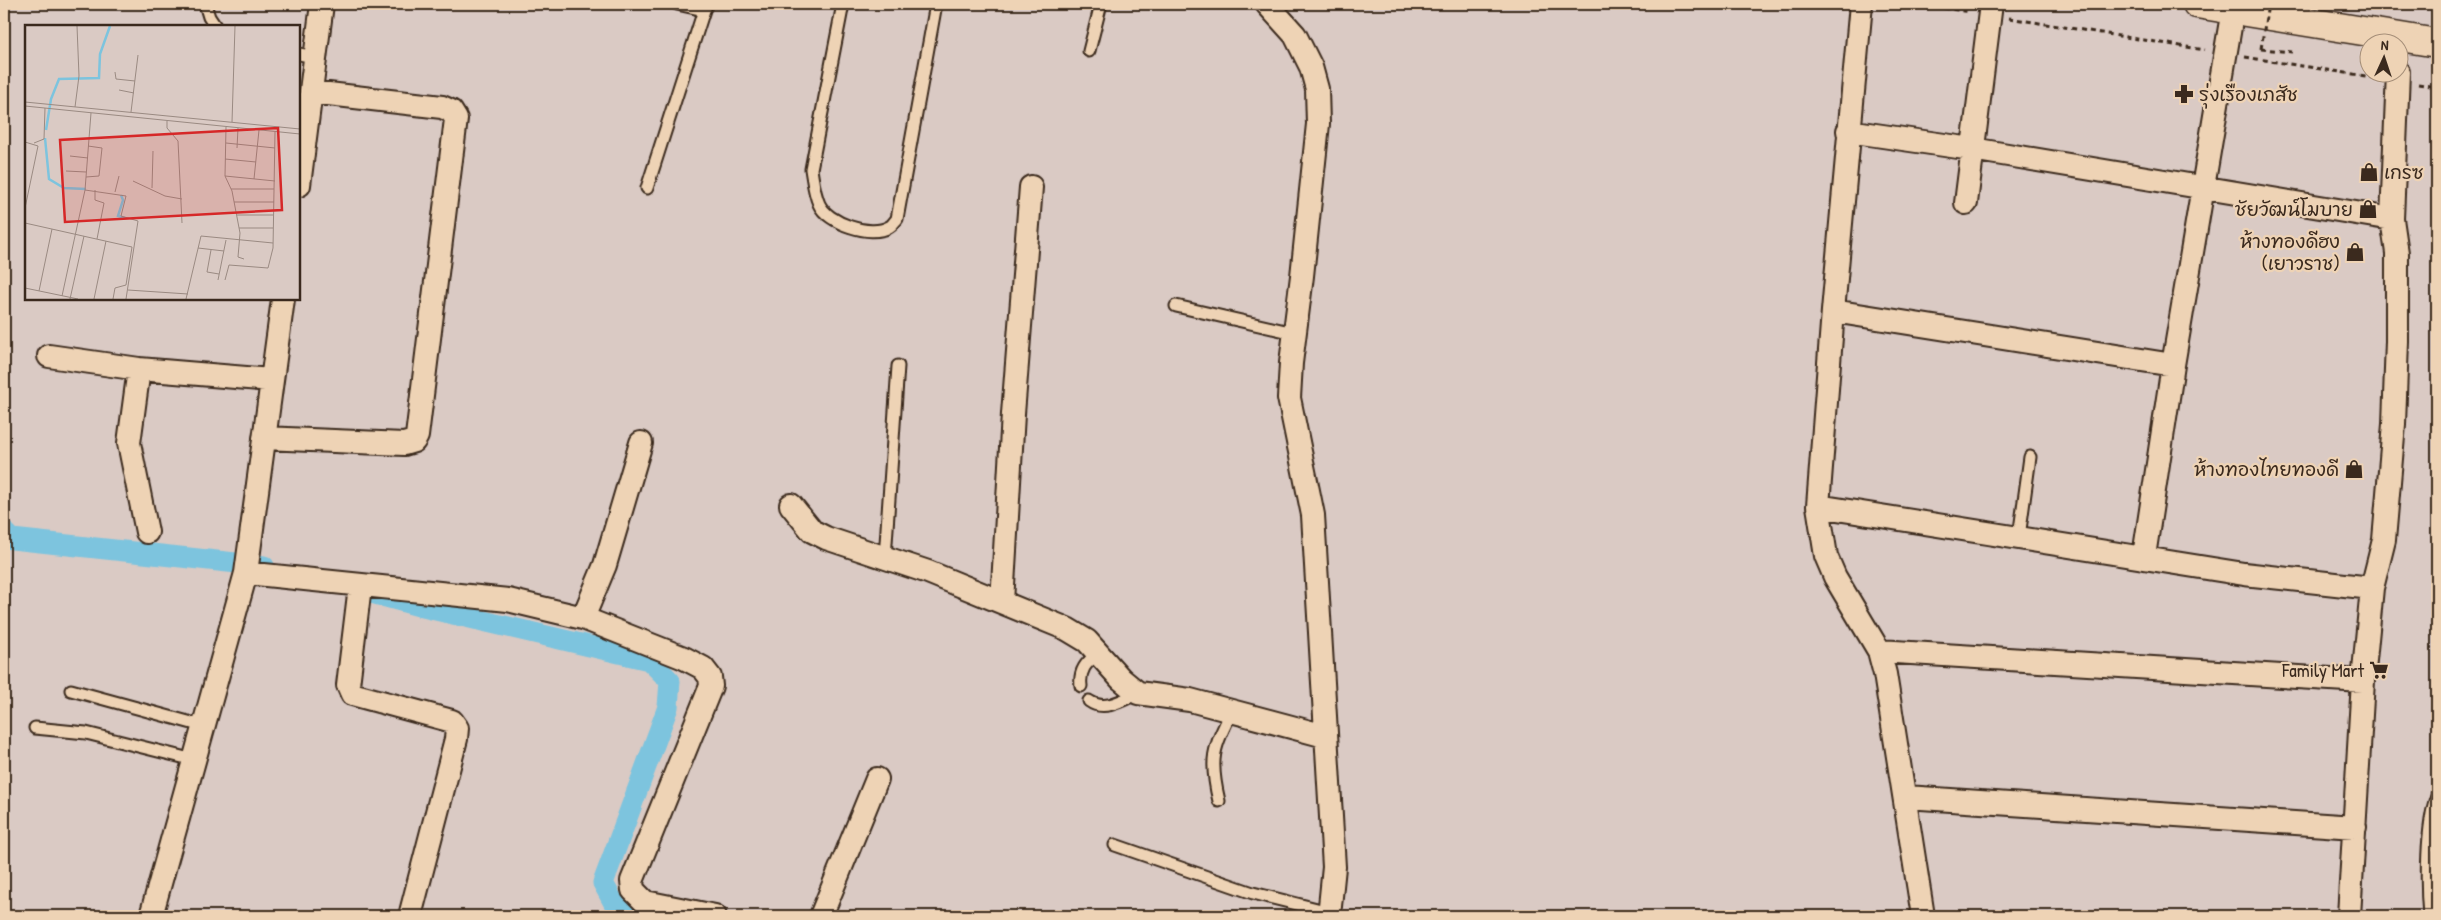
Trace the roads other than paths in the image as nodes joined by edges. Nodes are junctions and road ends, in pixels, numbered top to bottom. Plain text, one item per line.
1 (205, 4) edge
2 (322, 4) edge
3 (677, 4) edge
4 (844, 4) edge
5 (936, 4) edge
6 (1101, 4) edge
7 (1267, 4) edge
8 (1861, 4) edge
9 (2197, 4) edge
10 (706, 7) edge
11 (1990, 9) edge
12 (2232, 9) junction
13 (214, 25) edge
14 (2366, 32) edge
15 (2408, 39) edge
16 (2437, 43) edge
17 (1089, 51) dead end
18 (307, 56) edge
19 (2398, 82) edge
20 (311, 92) junction
21 (1848, 131) junction
22 (1972, 149) junction
23 (300, 177) edge
24 (1031, 187) dead end
25 (647, 188) dead end
26 (2203, 189) junction
27 (1966, 203) dead end
28 (2392, 219) junction
29 (283, 300) edge
30 (1176, 306) dead end
31 (1833, 311) junction
32 (1294, 333) junction
33 (49, 356) dead end
34 (2173, 365) junction
35 (898, 366) dead end
36 (139, 369) junction
37 (272, 380) junction
38 (264, 438) junction
39 (641, 443) dead end
40 (2030, 457) dead end
41 (791, 504) dead end
42 (1818, 506) junction
43 (147, 532) dead end
44 (2019, 537) junction
45 (2144, 556) junction
46 (885, 558) junction
47 (247, 566) junction
48 (360, 586) junction
49 (2372, 588) junction
50 (1002, 602) junction
51 (583, 618) junction
52 (1879, 650) junction
53 (1098, 652) junction
54 (2363, 681) junction
55 (1080, 686) dead end
56 (71, 690) dead end
57 (1138, 693) junction
58 (1089, 700) dead end
59 (1232, 711) junction
60 (203, 726) junction
61 (34, 728) dead end
62 (1325, 736) junction
63 (194, 760) junction
64 (877, 779) dead end
65 (2437, 795) edge
66 (1906, 797) junction
67 (1218, 801) dead end
68 (2355, 827) junction
69 (1115, 845) dead end
70 (1329, 914) edge
71 (151, 916) edge
72 (410, 916) edge
73 (715, 916) edge
74 (821, 916) edge
75 (1923, 916) edge
76 (2349, 916) edge
77 (2428, 916) edge

1 - 13 lane
2 - 18 street
3 - 10 lane
4 - 5 lane
6 - 17 lane
7 - 32 street
8 - 21 street
9 - 12 main road
10 - 25 lane
11 - 22 street
12 - 14 main road
12 - 26 street
15 - 16 main road
18 - 20 street
19 - 28 street
20 - 23 street
20 - 38 street
21 - 22 street
21 - 31 street
22 - 26 street
22 - 27 street
24 - 50 street
26 - 28 street
26 - 34 street
28 - 49 street
29 - 37 street
30 - 32 lane
31 - 34 street
31 - 42 street
32 - 62 street
33 - 36 street
34 - 45 street
35 - 46 lane
36 - 37 street
36 - 43 street
37 - 38 street
38 - 47 street
39 - 51 street
40 - 44 lane
41 - 46 street
42 - 44 street
42 - 52 street
44 - 45 street
45 - 49 street
46 - 50 street
47 - 48 street
47 - 60 street
48 - 51 street
48 - 72 street
49 - 54 street
50 - 53 street
51 - 73 street
52 - 54 street
52 - 66 street
53 - 55 lane
53 - 57 street
54 - 68 street
56 - 60 lane
57 - 58 lane
57 - 59 street
59 - 62 street
59 - 67 lane
60 - 63 street
61 - 63 lane
62 - 70 street
63 - 71 street
64 - 74 street
65 - 77 lane
66 - 68 street
66 - 75 street
68 - 76 street
69 - 70 lane

